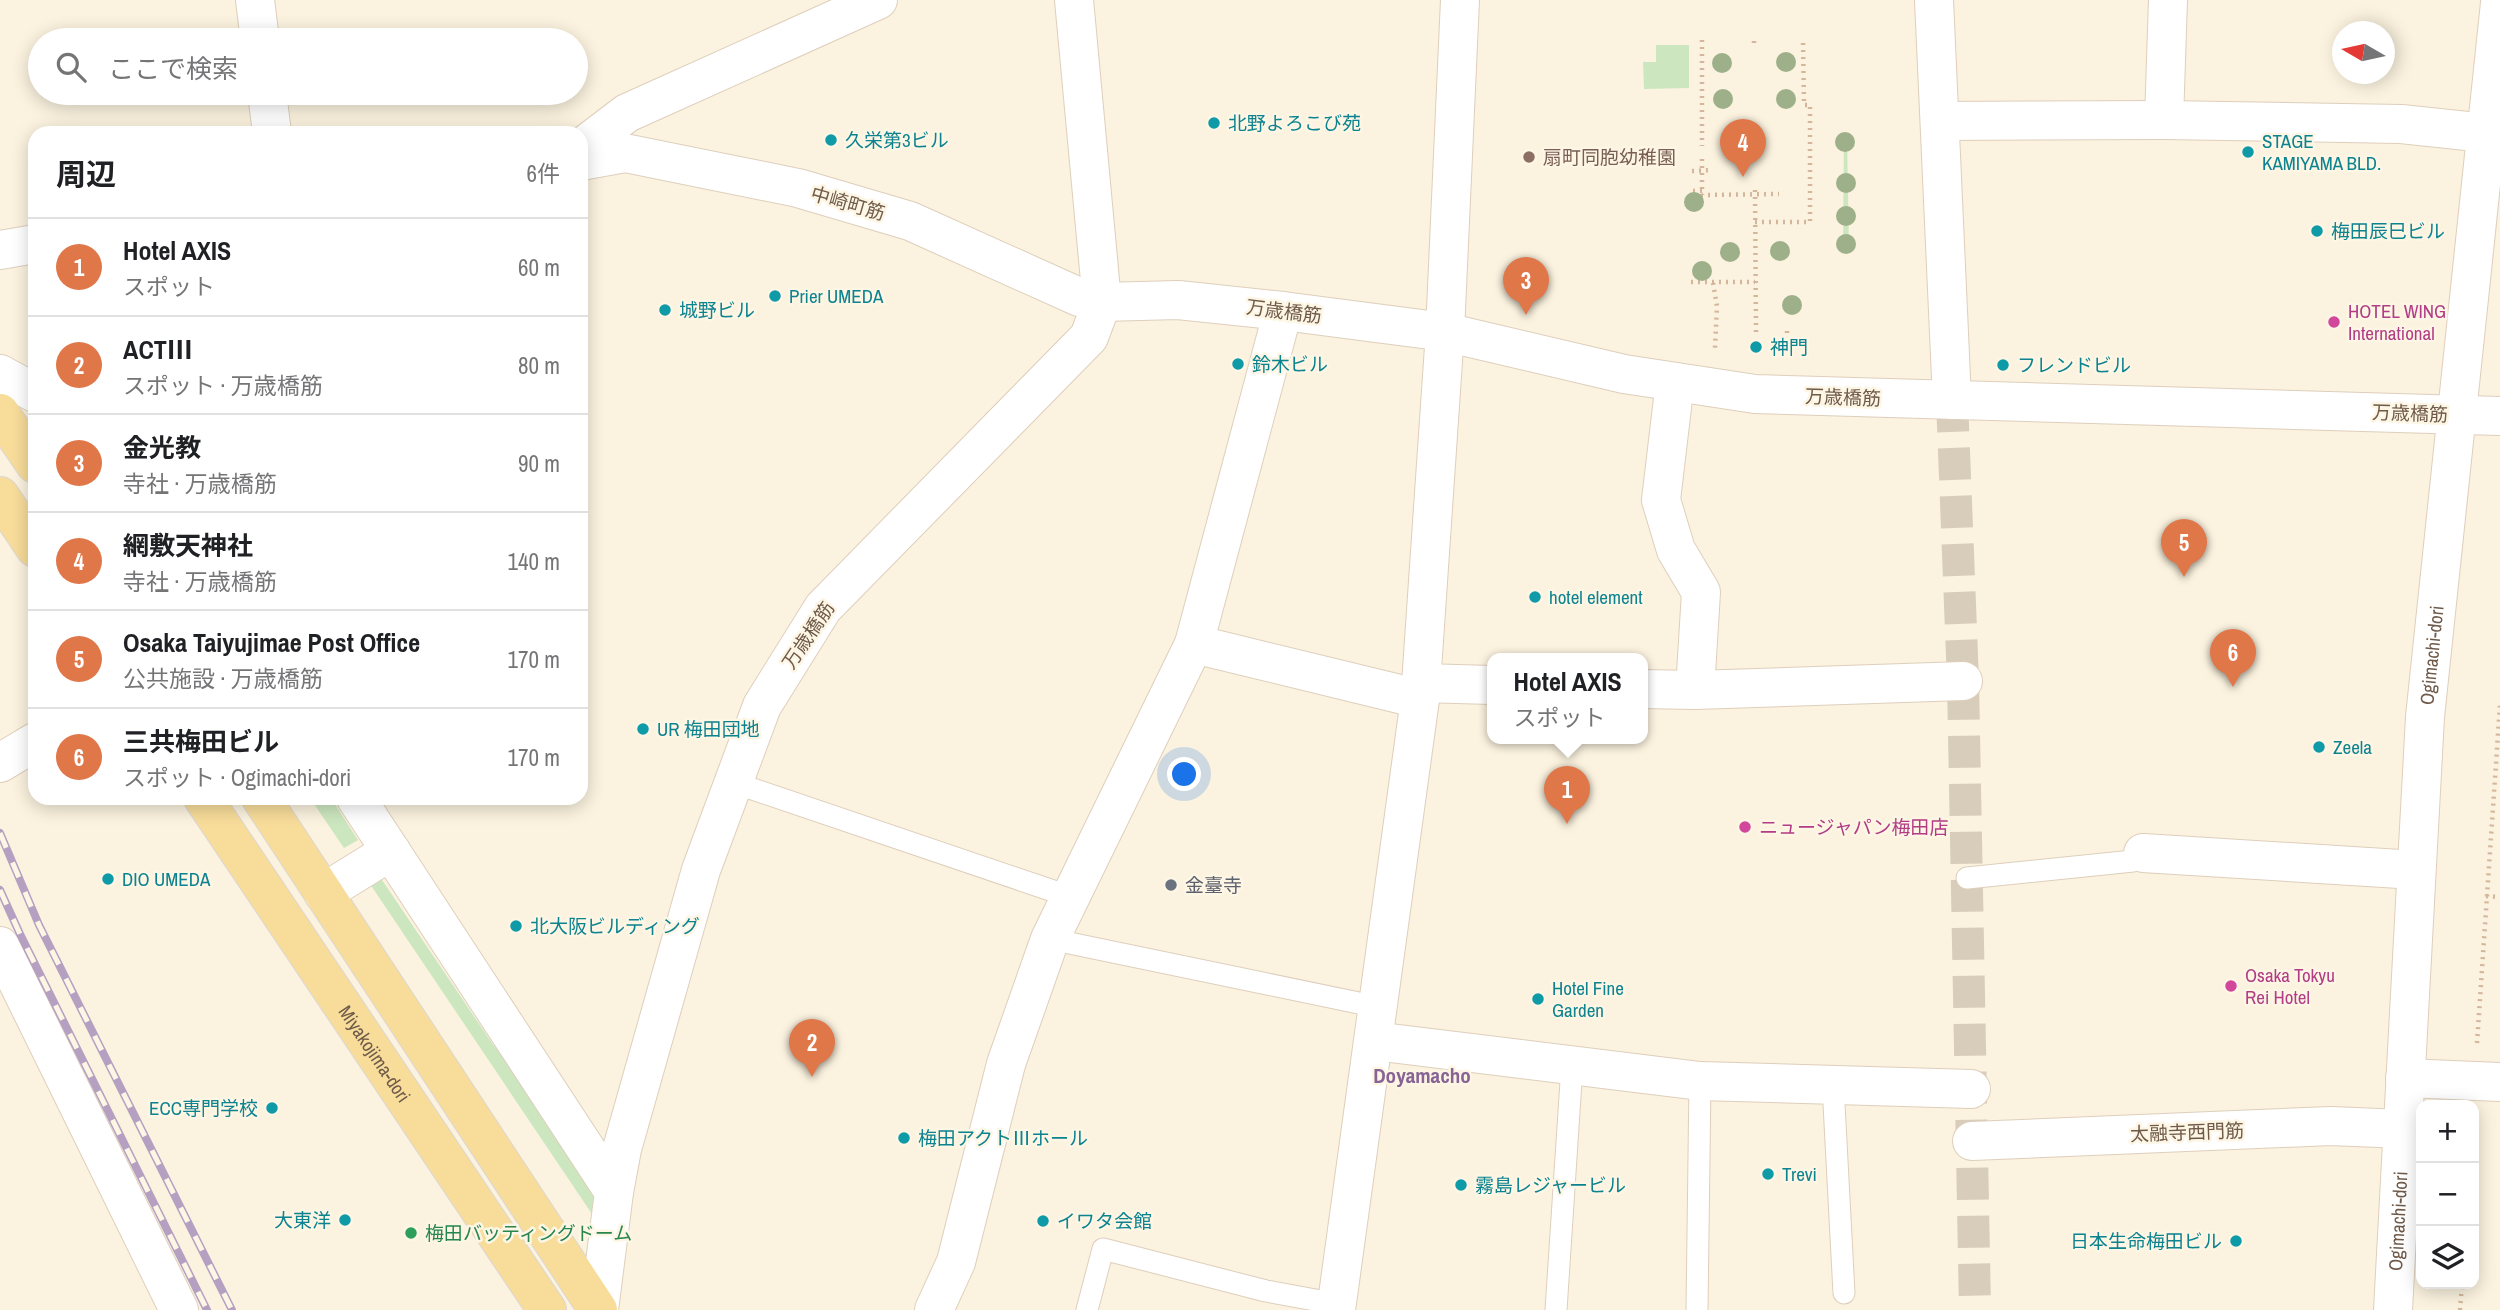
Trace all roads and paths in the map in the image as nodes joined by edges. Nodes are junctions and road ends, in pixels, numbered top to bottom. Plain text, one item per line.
1 (255, 0) edge
2 (878, 0) edge
3 (1074, 0) edge
4 (1460, 0) edge
5 (1934, 0) edge
6 (2168, 0) edge
7 (2500, 4) edge
8 (807, 15) edge
9 (258, 28) edge
10 (1702, 40) dead end
11 (1803, 40) dead end
12 (268, 105) edge
13 (2164, 120) junction
14 (1940, 121) junction
15 (271, 126) edge
16 (2486, 133) junction
17 (588, 143) edge
18 (1702, 146) dead end
19 (1702, 159) dead end
20 (588, 160) edge
21 (1692, 170) dead end
22 (1703, 170) junction
23 (1713, 170) dead end
24 (1693, 191) dead end
25 (1702, 191) junction
26 (1755, 192) junction
27 (1779, 194) dead end
28 (1755, 222) junction
29 (28, 245) edge
30 (0, 250) edge
31 (1693, 282) dead end
32 (1713, 282) junction
33 (1755, 282) junction
34 (1102, 302) junction
35 (1283, 311) junction
36 (1787, 331) dead end
37 (1445, 332) junction
38 (1756, 332) dead end
39 (1787, 338) dead end
40 (0, 374) edge
41 (1693, 385) junction
42 (28, 389) edge
43 (1952, 400) junction
44 (0, 413) edge
45 (2456, 414) junction
46 (2500, 416) edge
47 (28, 454) edge
48 (0, 496) edge
49 (28, 538) edge
50 (1194, 644) junction
51 (1963, 681) dead end
52 (1487, 685) edge
53 (1648, 688) edge
54 (1695, 690) junction
55 (1421, 691) junction
56 (2500, 705) edge
57 (28, 746) edge
58 (0, 762) edge
59 (732, 782) junction
60 (208, 805) edge
61 (266, 805) edge
62 (361, 805) edge
63 (391, 850) junction
64 (2143, 853) joint
65 (2416, 870) junction
66 (1967, 878) dead end
67 (323, 893) junction
68 (2486, 896) junction
69 (1071, 897) junction
70 (2500, 897) edge
71 (1050, 939) junction
72 (0, 946) edge
73 (1376, 1024) junction
74 (1572, 1066) junction
75 (2488, 1069) edge
76 (2405, 1078) junction
77 (1700, 1081) junction
78 (1833, 1085) junction
79 (1970, 1089) dead end
80 (2403, 1129) junction
81 (1972, 1141) dead end
82 (614, 1192) junction
83 (2462, 1289) edge
84 (1844, 1293) dead end
85 (1336, 1307) edge
86 (179, 1310) edge
87 (547, 1310) edge
88 (599, 1310) edge
89 (934, 1310) edge
90 (1087, 1310) edge
91 (1556, 1310) edge
92 (1697, 1310) edge
93 (2393, 1310) edge
94 (2460, 1310) edge

1 - 9 street
2 - 8 street
3 - 34 street
4 - 37 street
5 - 14 street
6 - 13 street
7 - 16 street, Ogimachi-dori
8 - 17 street
10 - 18 path
11 - 28 path
12 - 15 street
13 - 14 street
13 - 16 street
14 - 43 street
16 - 45 street, Ogimachi-dori
19 - 22 path
20 - 34 street, 中崎町筋
21 - 22 path
22 - 23 path
22 - 25 path
24 - 25 path
25 - 26 path
26 - 27 path
26 - 28 path
28 - 33 path
29 - 30 street
31 - 32 path
32 - 33 path
32 - 41 path
33 - 38 path
34 - 35 street, 万歳橋筋
34 - 59 street, 万歳橋筋
35 - 37 street, 万歳橋筋
35 - 50 street
36 - 39 path
37 - 41 street, 万歳橋筋
37 - 55 street
40 - 42 street
41 - 43 street, 万歳橋筋
41 - 54 street
43 - 45 street, 万歳橋筋
44 - 47 main road
45 - 46 street, 万歳橋筋
45 - 65 street, Ogimachi-dori
48 - 49 main road
50 - 55 street
50 - 69 street
51 - 54 street
52 - 55 street
53 - 54 street
55 - 73 street
56 - 68 path
57 - 58 street
59 - 69 lane
59 - 82 street, 万歳橋筋
60 - 87 main road, Miyakojima-dori
61 - 67 main road
62 - 63 street
63 - 67 street
63 - 82 street
64 - 65 street
64 - 66 lane
65 - 76 street, Ogimachi-dori
67 - 88 main road
68 - 70 path
68 - 75 path
69 - 71 street
71 - 73 lane
71 - 89 street
72 - 86 street
73 - 74 street
73 - 85 street
74 - 77 street
74 - 91 lane
75 - 76 street
76 - 80 street, Ogimachi-dori
77 - 78 street
77 - 92 lane
78 - 79 street
78 - 84 lane
80 - 81 street, 太融寺西門筋
80 - 93 street, Ogimachi-dori
82 - 88 street, 万歳橋筋
83 - 94 path
85 - 90 lane

